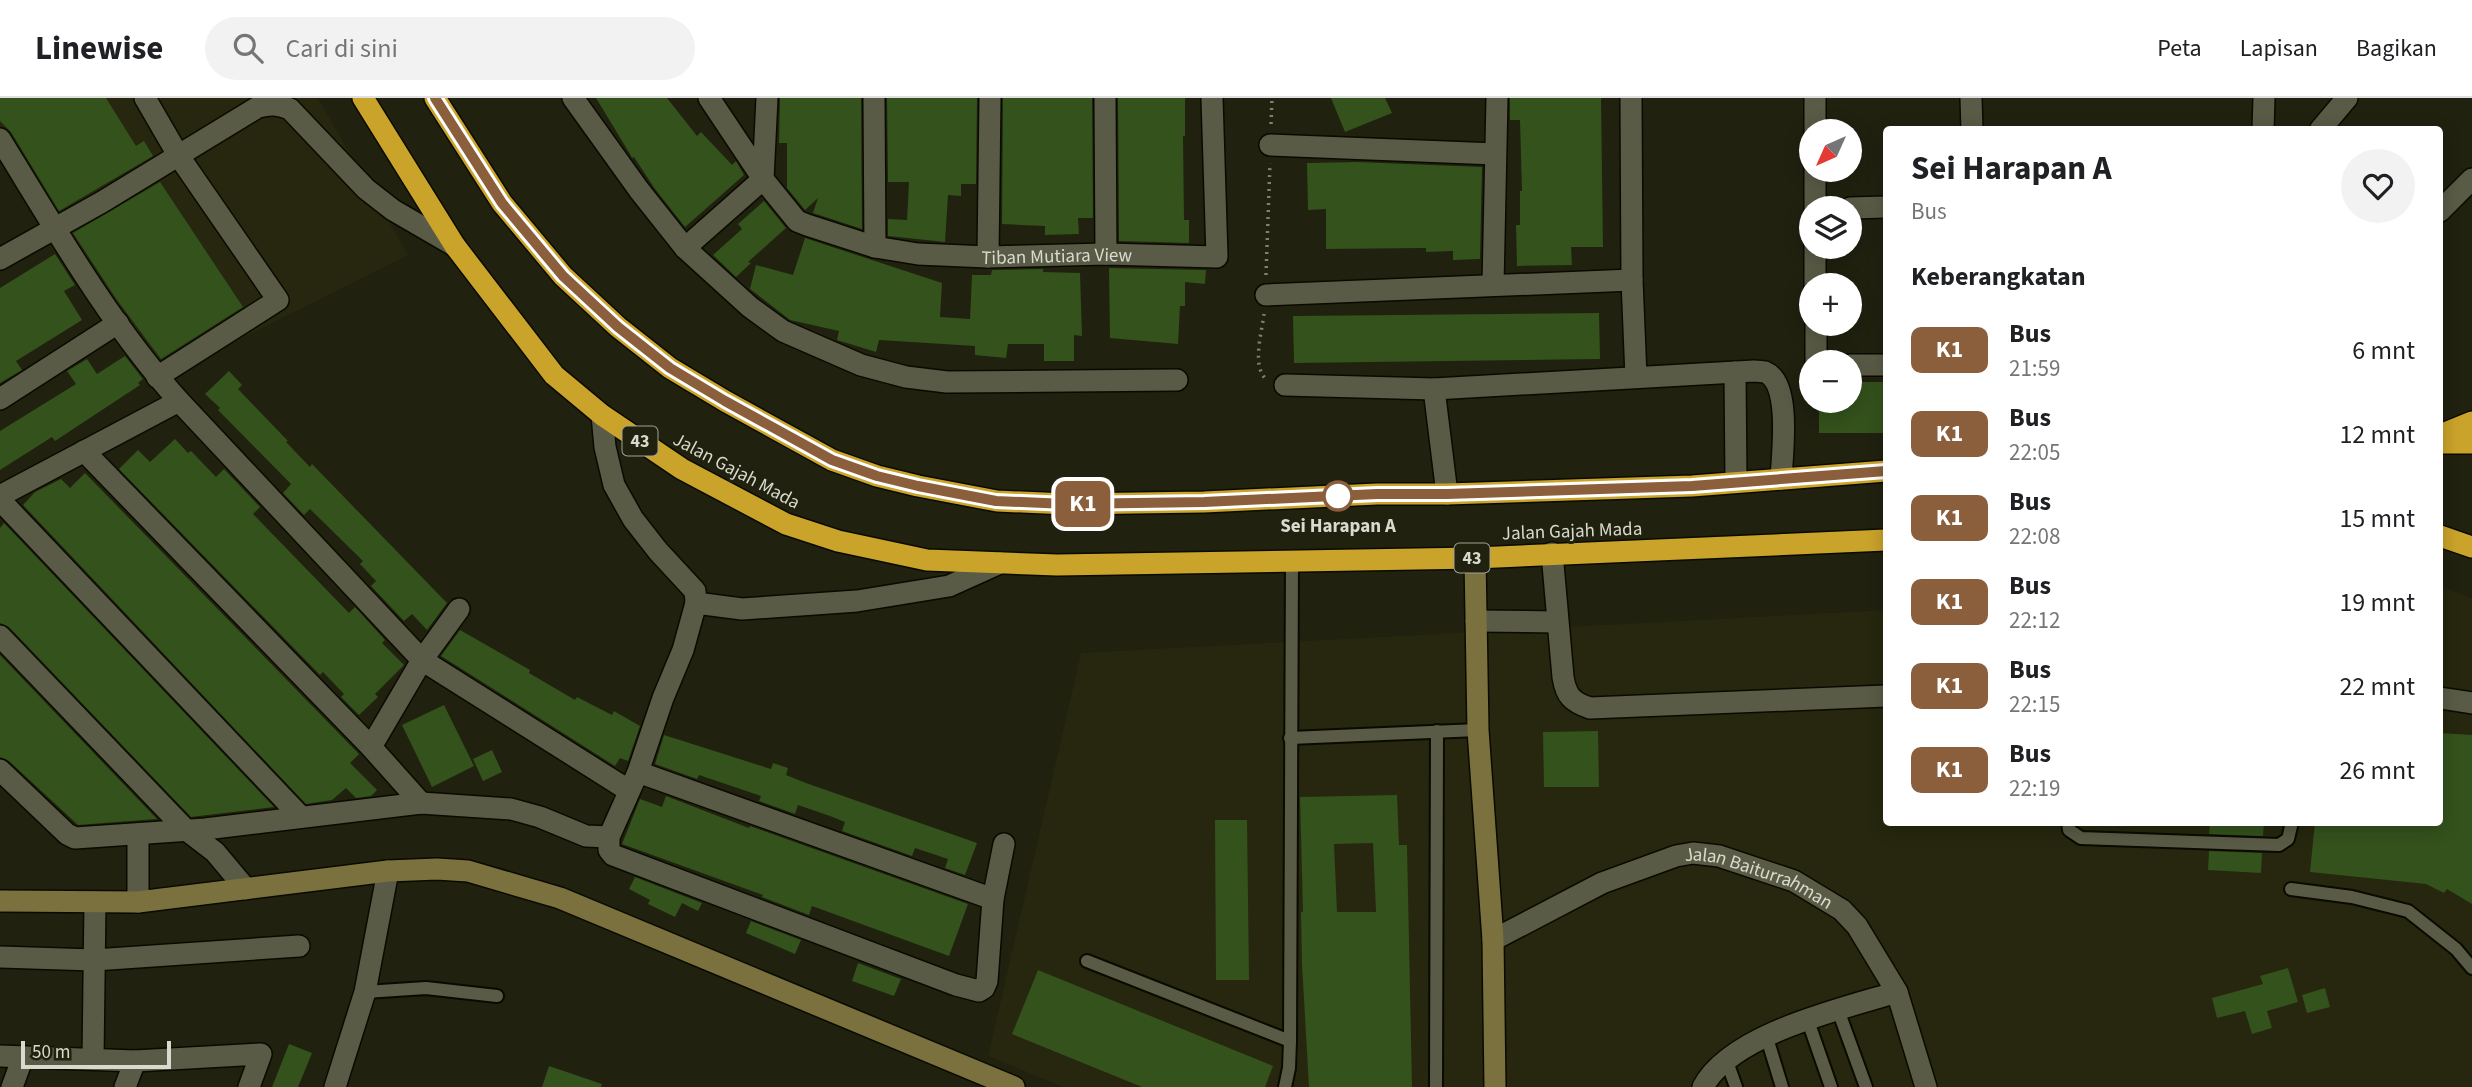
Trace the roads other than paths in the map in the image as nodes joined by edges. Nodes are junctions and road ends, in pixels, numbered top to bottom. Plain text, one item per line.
1 (145, 98) edge
2 (363, 98) edge
3 (435, 98) edge
4 (573, 98) edge
5 (709, 98) edge
6 (767, 98) edge
7 (874, 98) edge
8 (990, 98) edge
9 (1105, 98) edge
10 (1212, 98) edge
11 (1497, 98) edge
12 (1631, 98) edge
13 (1815, 98) edge
14 (1971, 98) edge
15 (2264, 98) edge
16 (2347, 98) edge
17 (1815, 119) edge
18 (1972, 126) edge
19 (2263, 126) edge
20 (2323, 126) edge
21 (0, 139) edge
22 (1270, 145) road end
23 (1495, 154) junction
24 (178, 155) junction
25 (763, 179) junction
26 (2472, 179) edge
27 (1883, 207) edge
28 (1862, 208) edge
29 (2443, 208) edge
30 (55, 229) junction
31 (455, 246) junction
32 (875, 247) junction
33 (685, 248) junction
34 (1106, 254) junction
35 (988, 257) junction
36 (0, 259) edge
37 (1632, 279) junction
38 (1493, 285) junction
39 (1266, 295) road end
40 (118, 323) junction
41 (1862, 365) edge
42 (1883, 365) edge
43 (1735, 372) junction
44 (157, 377) junction
45 (1636, 377) junction
46 (1177, 380) dead end
47 (1285, 385) road end
48 (1434, 389) junction
49 (0, 399) edge
50 (179, 401) junction
51 (602, 415) junction
52 (2472, 422) edge
53 (2443, 434) edge
54 (2443, 443) edge
55 (2472, 443) edge
56 (84, 451) junction
57 (1883, 471) edge
58 (1781, 479) junction
59 (1735, 482) junction
60 (1447, 494) junction
61 (0, 498) edge
62 (2472, 531) edge
63 (2443, 534) edge
64 (2443, 535) edge
65 (1883, 540) edge
66 (2472, 547) edge
67 (1552, 553) junction
68 (1475, 558) junction
69 (1292, 561) junction
70 (1000, 563) junction
71 (696, 603) junction
72 (459, 609) dead end
73 (1476, 621) junction
74 (1558, 622) junction
75 (0, 636) edge
76 (422, 660) junction
77 (1883, 696) edge
78 (2443, 699) edge
79 (2472, 704) edge
80 (1478, 730) junction
81 (1437, 731) junction
82 (1290, 738) junction
83 (370, 747) junction
84 (0, 770) edge
85 (633, 781) junction
86 (421, 803) junction
87 (301, 817) junction
88 (2068, 826) edge
89 (2291, 826) edge
90 (186, 830) junction
91 (138, 834) junction
92 (609, 837) junction
93 (1004, 844) dead end
94 (388, 871) junction
95 (246, 889) junction
96 (2291, 889) dead end
97 (993, 899) junction
98 (0, 901) edge
99 (94, 901) junction
100 (138, 902) junction
101 (1493, 940) junction
102 (299, 946) dead end
103 (0, 957) edge
104 (94, 960) junction
105 (1087, 961) dead end
106 (2472, 968) edge
107 (365, 992) junction
108 (1897, 992) junction
109 (497, 996) dead end
110 (1838, 1010) junction
111 (1808, 1021) junction
112 (1766, 1035) junction
113 (1290, 1041) junction
114 (0, 1056) edge
115 (23, 1057) junction
116 (93, 1059) junction
117 (1726, 1059) junction
118 (135, 1061) junction
119 (12, 1087) edge
120 (125, 1087) edge
121 (249, 1087) edge
122 (335, 1087) edge
123 (1014, 1087) edge
124 (1285, 1087) edge
125 (1436, 1087) edge
126 (1495, 1087) edge
127 (1703, 1087) edge
128 (1736, 1087) edge
129 (1782, 1087) edge
130 (1831, 1087) edge
131 (1866, 1087) edge
132 (1926, 1087) edge

1 - 24 street
2 - 31 highway, Jalan Gajah Mada / 43
3 - 60 highway, Jalan Gajah Mada
4 - 33 street
5 - 25 street, Tiban Mutiara View
6 - 25 street
7 - 32 street
8 - 35 street
9 - 34 street
10 - 34 street, Tiban Mutiara View
11 - 23 street
12 - 37 street
13 - 17 street
14 - 18 street
15 - 19 street
16 - 20 street
21 - 30 street
22 - 23 street
23 - 38 street
24 - 30 street
24 - 31 street
24 - 44 street
25 - 32 street, Tiban Mutiara View
25 - 33 street
26 - 29 street
27 - 28 street
30 - 36 street
30 - 40 street
31 - 51 highway, Jalan Gajah Mada / 43
32 - 35 street, Tiban Mutiara View
33 - 46 street
34 - 35 street, Tiban Mutiara View
37 - 38 street
37 - 45 street
38 - 39 street
40 - 44 street
40 - 49 street
41 - 42 street
43 - 45 street
43 - 58 street
43 - 59 street
44 - 50 street
45 - 48 street
47 - 48 street
48 - 60 street
50 - 56 street
50 - 76 street
51 - 70 highway, Jalan Gajah Mada / 43
51 - 71 street
52 - 53 highway
54 - 55 highway
56 - 61 street
56 - 83 street
57 - 58 highway, Jalan Gajah Mada
58 - 59 highway, Jalan Gajah Mada
59 - 60 highway, Jalan Gajah Mada
61 - 87 street
62 - 63 highway
64 - 66 highway
65 - 67 highway, Jalan Gajah Mada / 43
67 - 68 highway, Jalan Gajah Mada / 43
67 - 74 street
68 - 69 highway, Jalan Gajah Mada / 43
68 - 73 street
69 - 70 highway, Jalan Gajah Mada / 43
69 - 82 lane
70 - 71 street
71 - 85 street
72 - 76 street
73 - 74 street
73 - 80 street
74 - 77 street
75 - 90 street
76 - 83 street
76 - 85 street
78 - 79 street
80 - 81 lane
80 - 101 street
81 - 82 lane
81 - 125 lane
82 - 113 lane
83 - 86 street
84 - 91 street
85 - 92 street
85 - 97 street
86 - 87 street
86 - 92 street
87 - 90 street
88 - 89 lane
90 - 91 street
90 - 95 street
91 - 100 street
92 - 97 street
93 - 97 street
94 - 95 street
94 - 107 street
94 - 123 street
95 - 100 street
96 - 106 lane
98 - 99 street
99 - 100 street
99 - 104 street
101 - 108 street, Jalan Baiturrahman
101 - 126 street
102 - 104 street
103 - 104 street
104 - 116 street
105 - 113 lane
107 - 109 lane
107 - 122 street
108 - 110 street
108 - 132 street, Jalan Baiturrahman
110 - 111 street
110 - 131 lane
111 - 112 street
111 - 130 lane
112 - 117 street
112 - 129 lane
113 - 124 lane
114 - 115 street
115 - 116 street
115 - 119 street
116 - 118 street
117 - 127 street
117 - 128 lane
118 - 120 street
118 - 121 street

